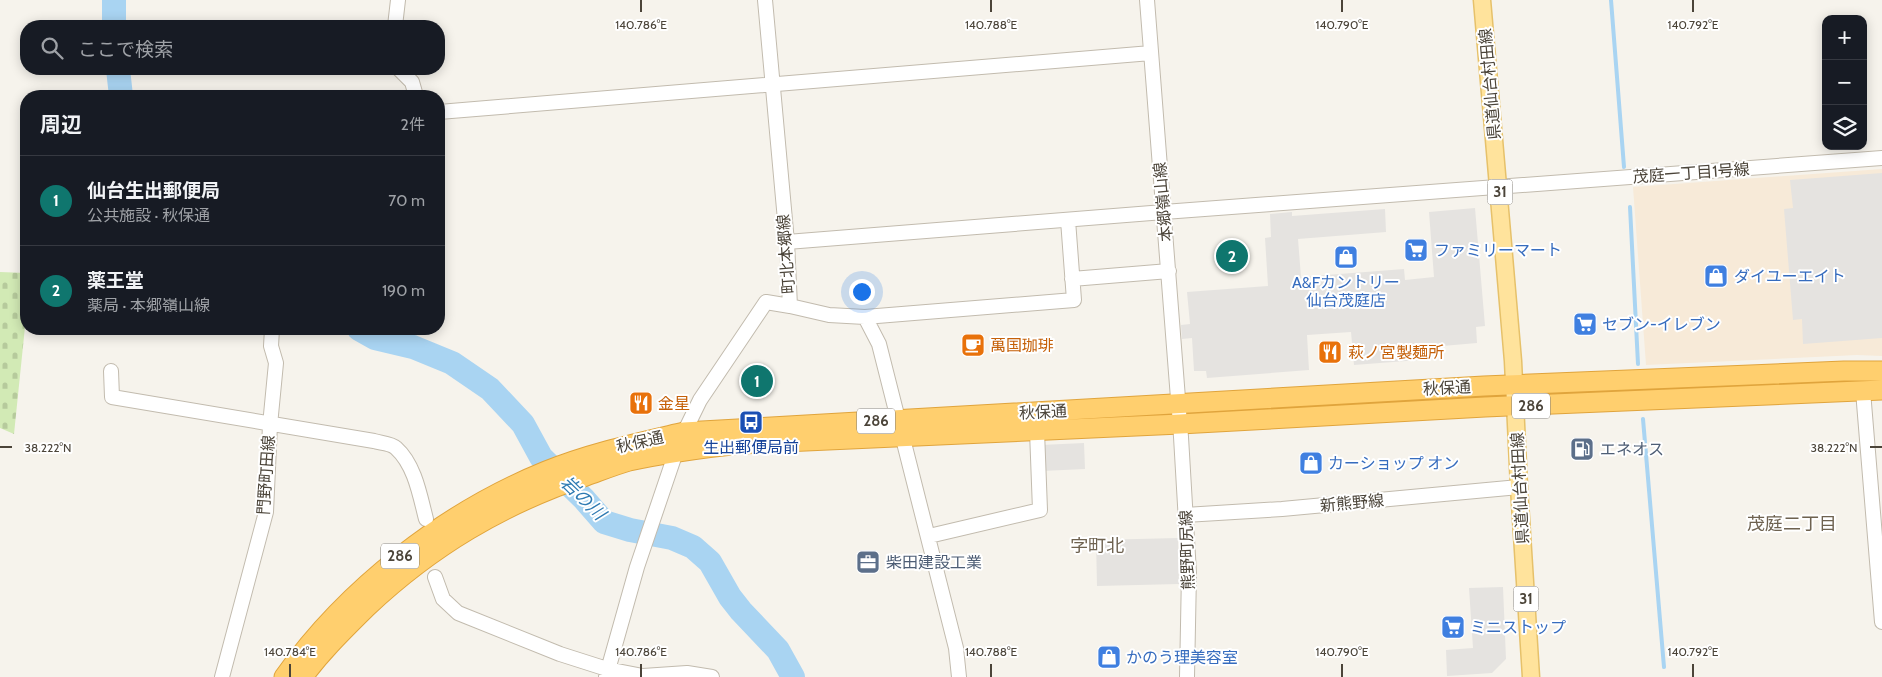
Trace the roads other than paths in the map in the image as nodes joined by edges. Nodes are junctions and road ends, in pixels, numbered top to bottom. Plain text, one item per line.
1 (398, 0) edge
2 (765, 0) edge
3 (1147, 0) edge
4 (1482, 0) edge
5 (395, 20) edge
6 (1151, 53) junction
7 (405, 75) edge
8 (772, 83) junction
9 (414, 90) edge
10 (445, 111) edge
11 (1882, 158) edge
12 (1499, 186) junction
13 (1164, 212) junction
14 (1068, 220) junction
15 (787, 242) junction
16 (1169, 271) junction
17 (1072, 278) junction
18 (790, 306) junction
19 (865, 317) junction
20 (272, 335) edge
21 (111, 370) dead end
22 (1882, 371) edge
23 (1514, 384) junction
24 (1882, 390) edge
25 (1863, 391) junction
26 (1179, 404) junction
27 (1515, 406) junction
28 (1180, 424) junction
29 (270, 425) junction
30 (899, 429) junction
31 (1036, 431) junction
32 (684, 432) junction
33 (676, 452) junction
34 (550, 479) junction
35 (1519, 487) junction
36 (1185, 516) junction
37 (426, 520) dead end
38 (929, 536) junction
39 (435, 577) dead end
40 (1882, 622) edge
41 (606, 673) edge
42 (222, 677) edge
43 (284, 677) edge
44 (304, 677) edge
45 (712, 677) edge
46 (959, 677) edge
47 (1187, 677) edge
48 (1531, 677) edge

1 - 5 street
2 - 8 street, 町北本郷線
3 - 6 street, 本郷嶺山線
4 - 12 main road, 県道仙台村田線 / 31
6 - 8 street
6 - 13 street, 本郷嶺山線
7 - 9 street
8 - 10 street
8 - 15 street, 町北本郷線
11 - 12 street, 茂庭一丁目1号線
12 - 13 street, 茂庭一丁目1号線
12 - 23 main road, 県道仙台村田線 / 31
13 - 14 street, 茂庭一丁目1号線
13 - 16 street, 本郷嶺山線
14 - 15 street, 茂庭一丁目1号線
14 - 17 street
15 - 18 street, 町北本郷線
16 - 17 street
16 - 26 street, 本郷嶺山線
17 - 19 street, 町北本郷線
18 - 19 street, 町北本郷線
18 - 32 street
19 - 30 street
20 - 29 street, 門野町田線
21 - 29 street
22 - 23 highway, 秋保通 / 286
23 - 26 highway, 秋保通 / 286
23 - 27 main road, 県道仙台村田線 / 31
24 - 25 highway, 秋保通 / 286
25 - 27 highway, 秋保通 / 286
25 - 40 street
26 - 28 street, 熊野町尻線
26 - 30 highway, 秋保通 / 286
27 - 28 highway, 秋保通 / 286
27 - 35 main road, 県道仙台村田線 / 31
28 - 31 highway, 秋保通 / 286
28 - 36 street, 熊野町尻線
29 - 37 street
29 - 42 street, 門野町田線
30 - 31 highway, 秋保通 / 286
30 - 32 highway, 秋保通 / 286
30 - 33 highway, 秋保通 / 286
30 - 38 street
31 - 38 street
32 - 33 street
32 - 34 highway, 秋保通 / 286
33 - 34 highway, 秋保通 / 286
33 - 41 street
34 - 43 highway, 秋保通 / 286
34 - 44 highway, 秋保通 / 286
35 - 36 street, 新熊野線
35 - 48 main road, 県道仙台村田線 / 31
36 - 47 street, 熊野町尻線
38 - 46 street
39 - 41 street
41 - 45 street

